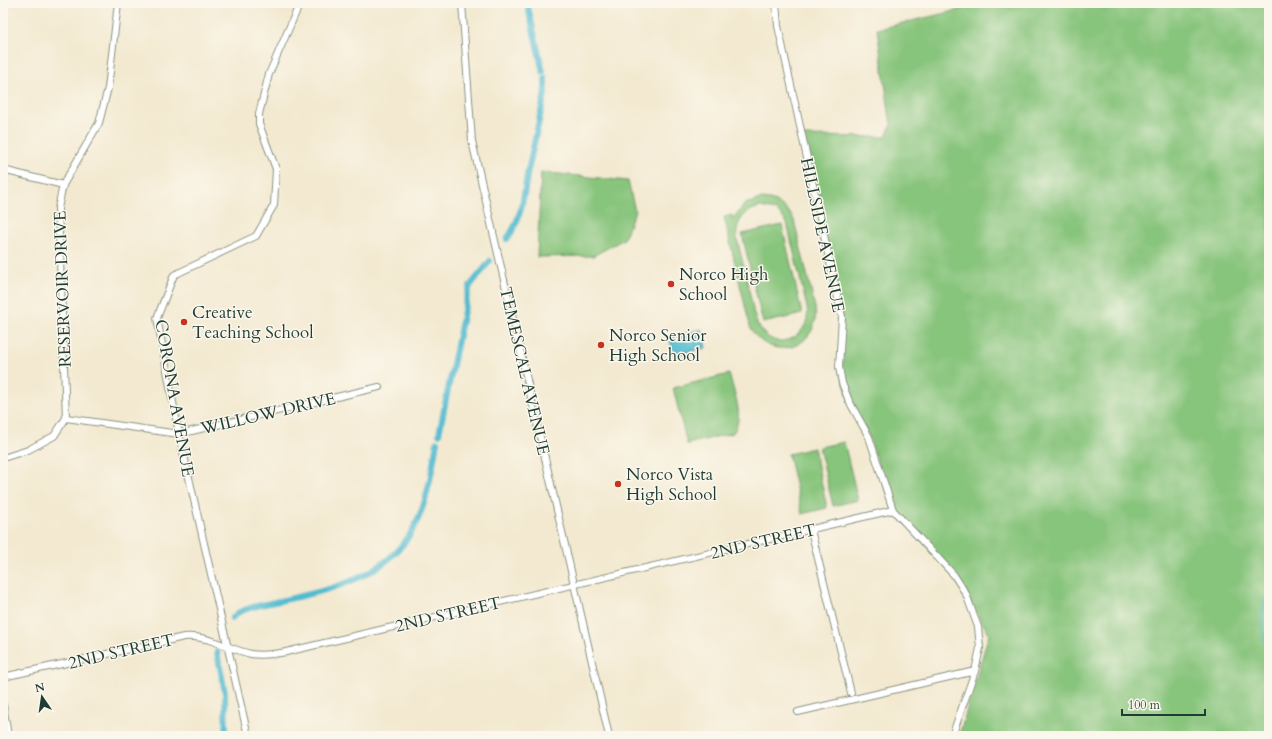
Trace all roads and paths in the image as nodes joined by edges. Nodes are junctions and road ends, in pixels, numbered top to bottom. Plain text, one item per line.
1 (118, 3) edge
2 (300, 3) edge
3 (462, 3) edge
4 (776, 3) edge
5 (3, 170) edge
6 (63, 185) junction
7 (379, 387) dead end
8 (66, 418) junction
9 (179, 434) junction
10 (3, 458) edge
11 (893, 510) junction
12 (811, 530) junction
13 (573, 585) junction
14 (227, 645) junction
15 (975, 671) junction
16 (3, 677) edge
17 (851, 693) dead end
18 (3, 705) edge
19 (798, 712) dead end
20 (8, 736) edge
21 (248, 736) edge
22 (609, 736) edge
23 (952, 736) edge

1 - 6 street, RESERVOIR DRIVE
2 - 9 street, CORONA AVENUE
3 - 13 street, TEMESCAL AVENUE
4 - 11 street, HILLSIDE AVENUE
5 - 6 street
6 - 8 street, RESERVOIR DRIVE
7 - 9 street, WILLOW DRIVE
8 - 9 street, WILLOW DRIVE
8 - 10 street
9 - 14 street, CORONA AVENUE
11 - 12 street, 2ND STREET
11 - 15 street, HILLSIDE AVENUE
12 - 13 street, 2ND STREET
12 - 17 street
13 - 14 street, 2ND STREET
13 - 22 street, TEMESCAL AVENUE
14 - 16 street, 2ND STREET
14 - 21 street, CORONA AVENUE
15 - 19 street
15 - 23 street, HILLSIDE AVENUE
18 - 20 street

